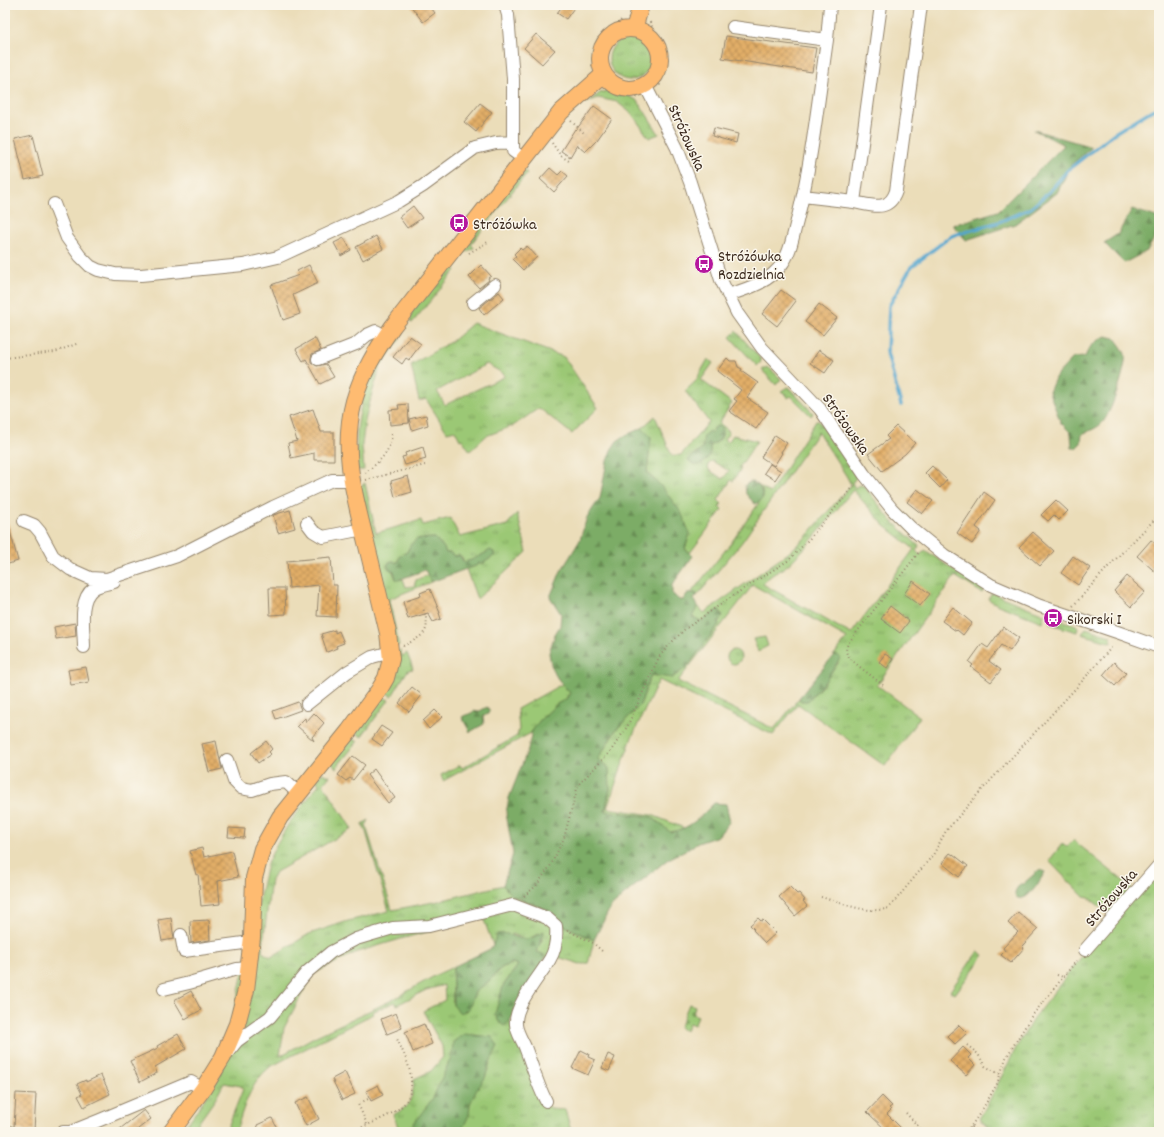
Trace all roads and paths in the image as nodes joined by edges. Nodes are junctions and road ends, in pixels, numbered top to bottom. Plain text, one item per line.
1 (505, 5) edge
2 (830, 5) edge
3 (881, 5) edge
4 (922, 5) edge
5 (640, 8) edge
6 (733, 27) dead end
7 (634, 29) junction
8 (827, 40) junction
9 (598, 70) junction
10 (602, 90) dead end
11 (642, 92) junction
12 (568, 118) dead end
13 (585, 134) dead end
14 (513, 142) junction
15 (552, 143) dead end
16 (524, 159) junction
17 (568, 162) dead end
18 (803, 196) junction
19 (854, 202) junction
20 (54, 204) dead end
21 (488, 242) dead end
22 (464, 255) dead end
23 (495, 285) dead end
24 (728, 295) junction
25 (473, 303) dead end
26 (386, 337) junction
27 (79, 343) dead end
28 (5, 358) edge
29 (318, 359) dead end
30 (392, 433) dead end
31 (425, 465) dead end
32 (360, 478) junction
33 (855, 485) dead end
34 (1159, 515) edge
35 (24, 520) dead end
36 (307, 523) dead end
37 (363, 530) junction
38 (919, 552) dead end
39 (125, 572) junction
40 (423, 608) dead end
41 (1068, 616) junction
42 (84, 647) dead end
43 (1111, 648) dead end
44 (1159, 648) edge
45 (397, 649) junction
46 (883, 685) dead end
47 (307, 704) dead end
48 (227, 760) dead end
49 (298, 793) junction
50 (1159, 865) edge
51 (821, 897) dead end
52 (513, 905) junction
53 (556, 926) junction
54 (181, 935) dead end
55 (251, 942) junction
56 (1085, 950) joint
57 (602, 951) dead end
58 (249, 968) junction
59 (1057, 974) dead end
60 (1063, 976) junction
61 (164, 989) dead end
62 (397, 1039) dead end
63 (967, 1045) dead end
64 (223, 1057) junction
65 (1000, 1074) junction
66 (203, 1089) junction
67 (370, 1098) dead end
68 (546, 1101) dead end
69 (906, 1113) dead end
70 (367, 1124) junction
71 (970, 1127) junction
72 (259, 1129) dead end
73 (5, 1131) edge
74 (9, 1132) edge
75 (63, 1132) edge
76 (171, 1132) edge
77 (254, 1132) edge
78 (351, 1132) edge
79 (923, 1132) edge
80 (967, 1132) edge
81 (978, 1132) edge

1 - 14 street
2 - 8 street
3 - 19 street
4 - 19 street
5 - 7 main road
5 - 9 path
6 - 8 street
7 - 9 main road
7 - 11 main road
8 - 18 street
9 - 11 main road
9 - 16 main road
10 - 11 path
11 - 24 street, Stróżowska
12 - 13 path
14 - 16 street
14 - 20 street
15 - 17 path
16 - 26 main road
18 - 19 street
18 - 24 street
21 - 22 path
23 - 25 street
24 - 41 street, Stróżowska
26 - 29 street
26 - 32 main road
27 - 28 path
30 - 32 path
31 - 32 path
32 - 37 main road
32 - 39 street
33 - 52 path
34 - 41 path
35 - 39 street
36 - 37 street
37 - 45 main road
38 - 46 path
39 - 42 street
40 - 45 path
41 - 44 street, Stróżowska
43 - 51 path
45 - 47 street
45 - 49 main road
48 - 49 street
49 - 55 main road
50 - 56 street, Stróżowska
52 - 53 street
52 - 64 street
53 - 57 path
53 - 68 street
54 - 55 street
55 - 58 main road
56 - 60 path
58 - 61 street
58 - 64 main road
59 - 60 path
60 - 65 path
62 - 70 path
63 - 65 path
64 - 66 main road
65 - 71 path
66 - 75 street
66 - 76 main road
67 - 70 path
69 - 79 path
70 - 78 path
71 - 80 path
71 - 81 path
72 - 77 path
73 - 74 street

